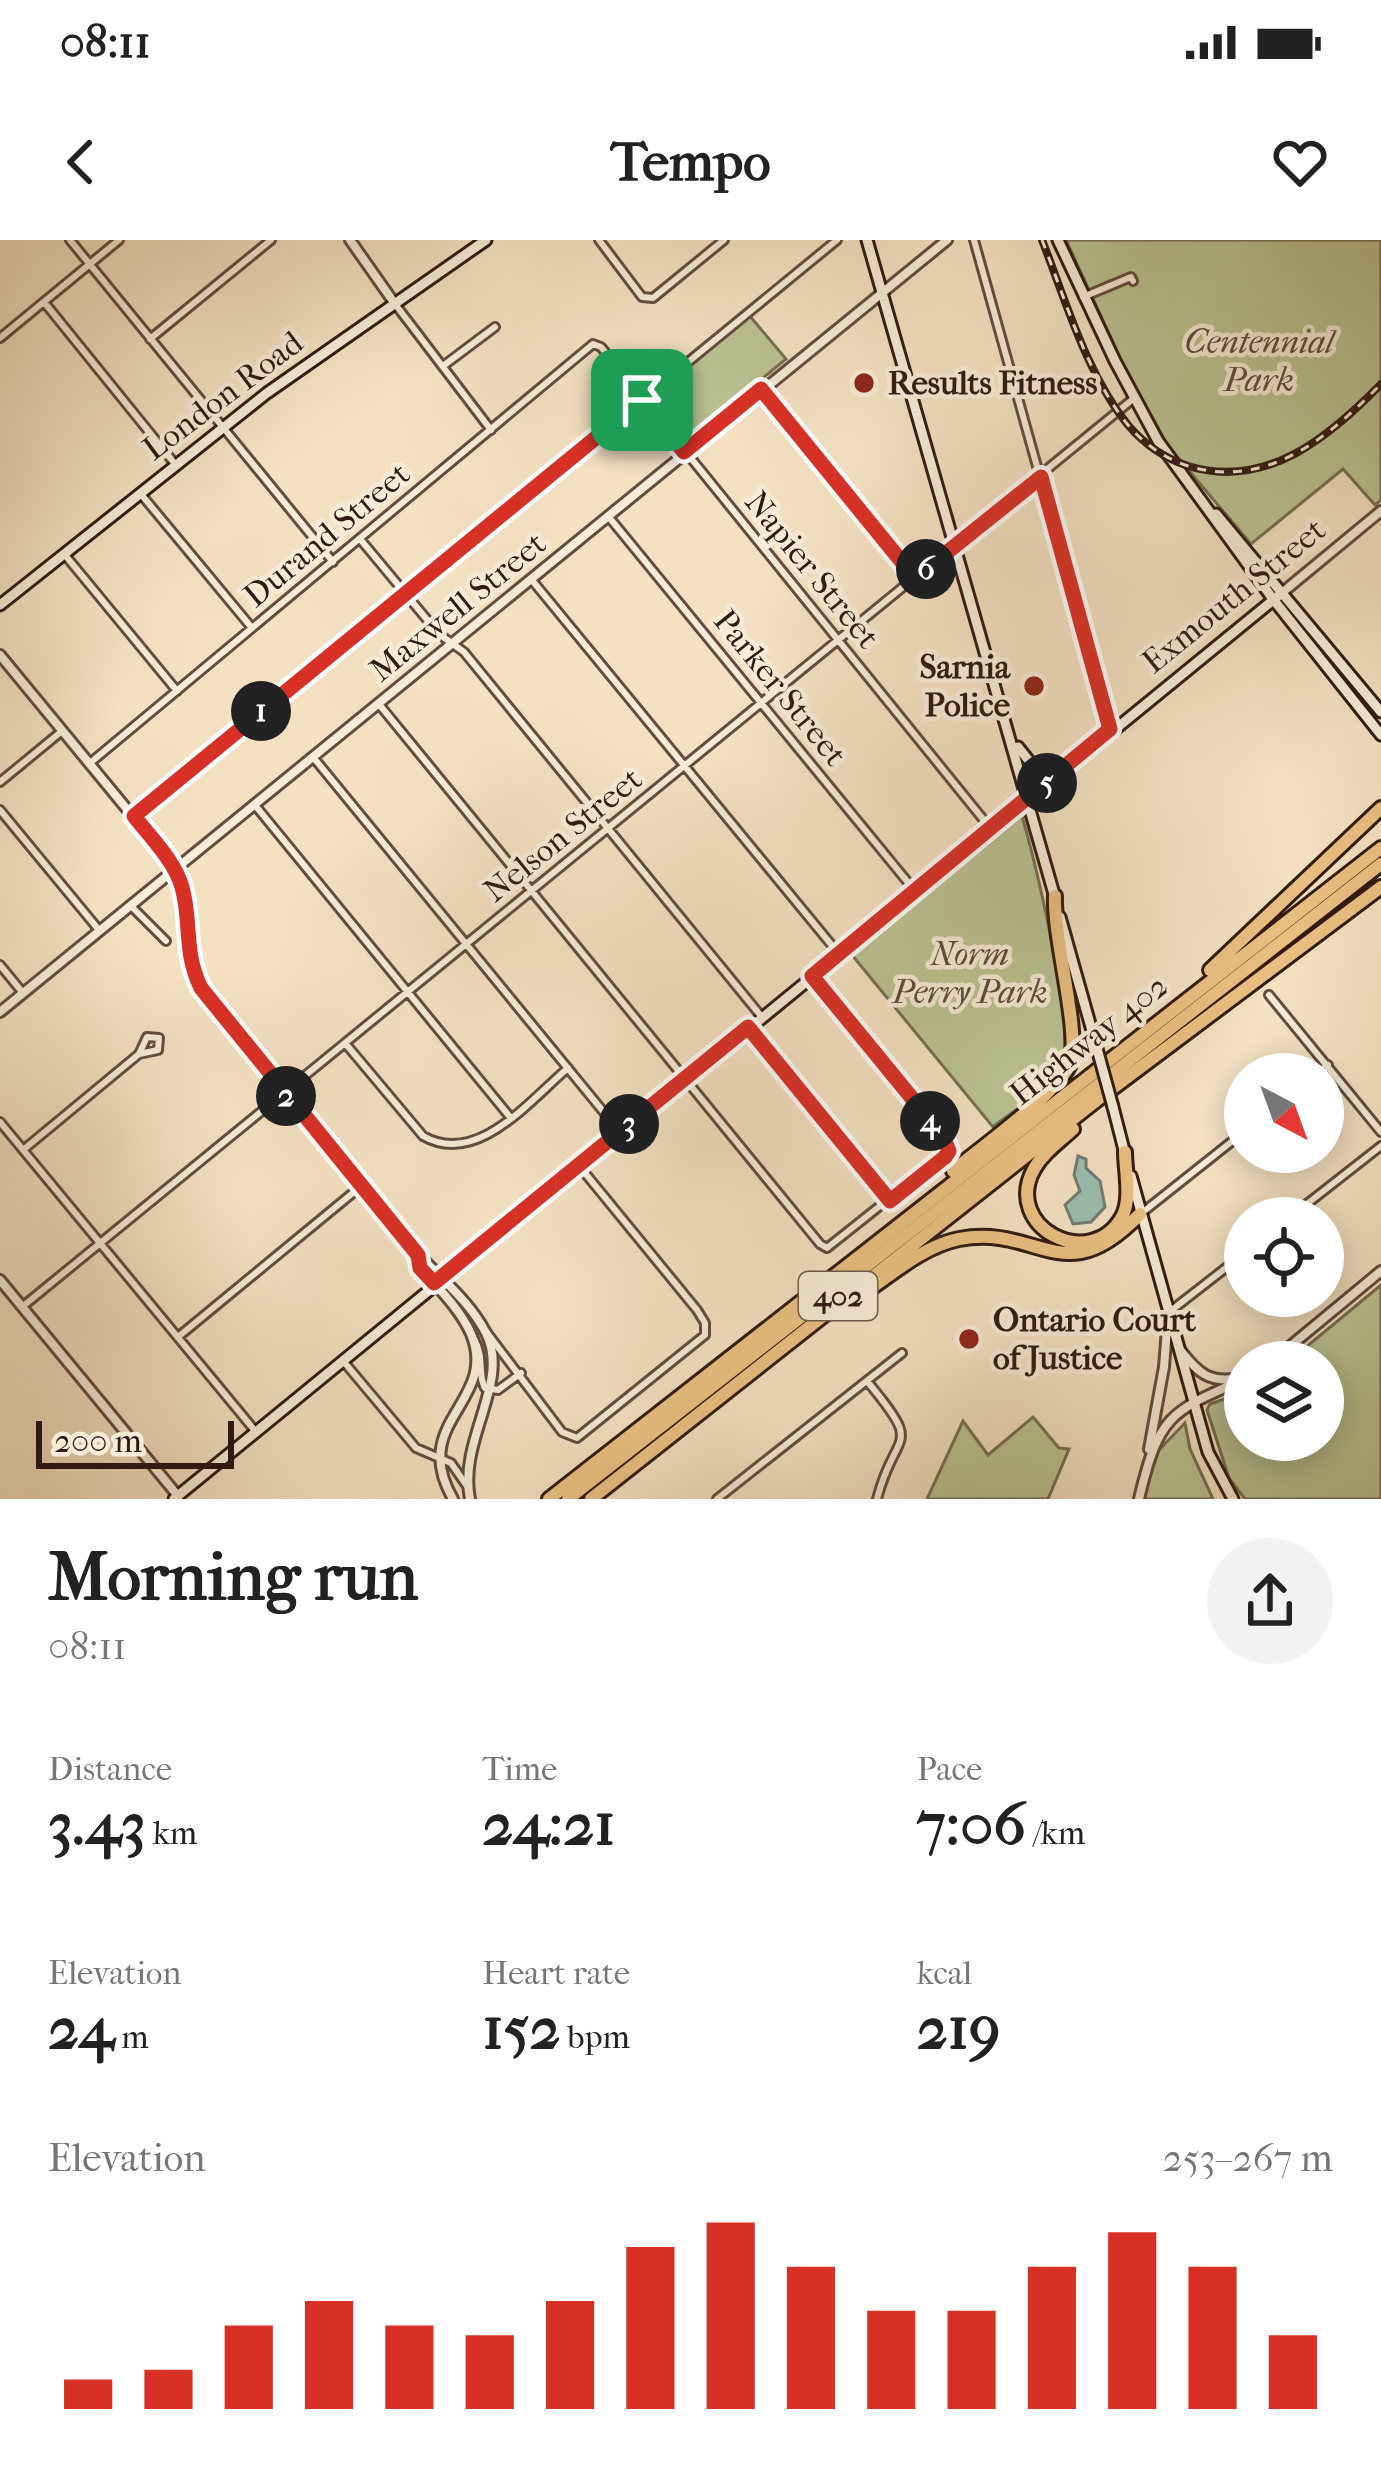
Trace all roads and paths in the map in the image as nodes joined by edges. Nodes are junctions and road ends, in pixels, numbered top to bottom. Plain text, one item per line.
1 (70, 240) edge
2 (118, 240) edge
3 (271, 240) edge
4 (350, 240) edge
5 (485, 240) edge
6 (598, 240) edge
7 (724, 240) edge
8 (838, 240) edge
9 (867, 240) edge
10 (947, 240) edge
11 (974, 240) edge
12 (1058, 240) edge
13 (90, 264) junction
14 (1133, 281) dead end
15 (884, 290) junction
16 (1084, 296) junction
17 (44, 302) junction
18 (395, 304) junction
19 (495, 327) dead end
20 (0, 338) edge
21 (150, 339) junction
22 (593, 344) joint
23 (443, 366) junction
24 (761, 389) junction
25 (1133, 399) junction
26 (642, 400) junction
27 (223, 427) junction
28 (491, 430) junction
29 (684, 452) junction
30 (175, 464) junction
31 (1041, 477) junction
32 (140, 492) junction
33 (1381, 511) edge
34 (608, 516) junction
35 (360, 539) junction
36 (956, 544) junction
37 (64, 554) junction
38 (333, 562) junction
39 (915, 578) junction
40 (531, 579) junction
41 (405, 593) junction
42 (1278, 595) junction
43 (0, 605) edge
44 (252, 628) junction
45 (838, 641) junction
46 (452, 644) junction
47 (0, 655) edge
48 (177, 691) junction
49 (378, 703) junction
50 (761, 703) junction
51 (1381, 712) edge
52 (1110, 729) junction
53 (63, 730) junction
54 (1010, 732) junction
55 (1381, 735) edge
56 (313, 757) junction
57 (1072, 761) junction
58 (90, 763) junction
59 (685, 766) junction
60 (0, 782) edge
61 (1028, 799) junction
62 (254, 804) junction
63 (1381, 808) edge
64 (0, 810) edge
65 (134, 816) junction
66 (608, 829) junction
67 (992, 829) junction
68 (1381, 848) edge
69 (174, 869) junction
70 (1381, 875) edge
71 (915, 891) junction
72 (532, 892) junction
73 (1054, 896) junction
74 (130, 904) junction
75 (98, 930) junction
76 (166, 940) dead end
77 (466, 945) junction
78 (839, 953) junction
79 (0, 965) edge
80 (812, 976) junction
81 (23, 993) junction
82 (408, 993) junction
83 (1269, 994) dead end
84 (0, 1012) edge
85 (761, 1016) junction
86 (748, 1027) junction
87 (345, 1043) junction
88 (1318, 1053) edge
89 (140, 1054) dead end
90 (568, 1068) junction
91 (685, 1079) junction
92 (1127, 1079) junction
93 (1344, 1085) edge
94 (284, 1093) junction
95 (1063, 1096) junction
96 (510, 1117) junction
97 (0, 1122) edge
98 (620, 1132) junction
99 (1381, 1132) edge
100 (1381, 1146) edge
101 (1224, 1148) edge
102 (23, 1150) junction
103 (1125, 1152) junction
104 (579, 1166) junction
105 (361, 1186) junction
106 (1316, 1197) edge
107 (890, 1201) junction
108 (1140, 1214) junction
109 (100, 1243) junction
110 (1224, 1269) edge
111 (1381, 1271) edge
112 (0, 1280) edge
113 (438, 1280) junction
114 (22, 1307) junction
115 (1168, 1313) junction
116 (483, 1328) junction
117 (469, 1331) junction
118 (178, 1337) junction
119 (1296, 1341) edge
120 (1179, 1349) junction
121 (784, 1350) junction
122 (736, 1352) junction
123 (902, 1353) dead end
124 (342, 1359) junction
125 (521, 1373) junction
126 (867, 1381) junction
127 (1224, 1381) edge
128 (1224, 1387) edge
129 (489, 1390) junction
130 (1193, 1400) junction
131 (256, 1432) junction
132 (416, 1448) junction
133 (439, 1459) junction
134 (1148, 1462) junction
135 (442, 1477) junction
136 (467, 1486) junction
137 (176, 1498) edge
138 (453, 1499) edge
139 (470, 1499) edge
140 (549, 1499) edge
141 (568, 1499) edge
142 (579, 1499) edge
143 (591, 1499) edge
144 (717, 1499) edge
145 (877, 1499) edge
146 (1139, 1499) edge
147 (1233, 1499) edge

1 - 13 street
2 - 13 street
3 - 21 street
4 - 18 street
5 - 18 main road, London Road
6 - 7 street
8 - 26 street
9 - 15 main road
10 - 15 street, Maxwell Street
11 - 31 street
12 - 16 main road
13 - 17 street
13 - 21 street
14 - 16 street
15 - 24 street, Maxwell Street
15 - 36 main road
16 - 25 main road
17 - 20 street
17 - 30 street
18 - 23 street
18 - 27 main road, London Road
19 - 23 street
21 - 27 street
22 - 26 street, Napier Street
22 - 28 street, Durand Street
23 - 28 street
24 - 29 street, Maxwell Street
24 - 39 street
25 - 31 street, Nelson Street
25 - 42 main road
26 - 29 street, Napier Street
26 - 41 street
27 - 30 main road, London Road
27 - 38 street
28 - 35 street, Durand Street
29 - 34 street, Maxwell Street
29 - 45 street, Napier Street
30 - 32 main road, London Road
31 - 36 street, Nelson Street
31 - 52 street
32 - 37 main road, London Road
32 - 44 street
33 - 42 street, Exmouth Street
34 - 40 street, Maxwell Street
34 - 50 street, Parker Street
35 - 38 street, Durand Street
35 - 41 street
36 - 39 street, Nelson Street
36 - 54 main road
37 - 43 main road, London Road
37 - 48 street
38 - 44 street, Durand Street
39 - 45 street, Nelson Street
40 - 46 street, Maxwell Street
40 - 59 street
41 - 46 street
41 - 65 street
42 - 51 main road
42 - 52 main road, Exmouth Street
42 - 55 main road
44 - 48 street, Durand Street
45 - 50 street, Nelson Street
45 - 67 street, Napier Street
46 - 49 street, Maxwell Street
46 - 66 street
47 - 53 street
48 - 58 street, Durand Street
49 - 56 street, Maxwell Street
49 - 72 street
50 - 59 street, Nelson Street
50 - 71 street, Parker Street
52 - 57 main road, Exmouth Street
53 - 58 street
53 - 60 street
54 - 57 main road
54 - 61 main road
56 - 62 street, Maxwell Street
56 - 77 street
57 - 61 main road, Exmouth Street
58 - 65 street
59 - 66 street, Nelson Street
59 - 78 street
61 - 67 main road, Exmouth Street
61 - 73 main road
62 - 69 street, Maxwell Street
62 - 82 street
63 - 95 highway
64 - 75 street
65 - 69 street
66 - 72 street, Nelson Street
66 - 85 street
67 - 71 main road, Exmouth Street
68 - 95 highway, Highway 402 / 402
69 - 74 street, Maxwell Street
69 - 94 street
70 - 92 highway
70 - 141 highway
70 - 142 highway, Highway 402 / 402
71 - 78 main road, Exmouth Street
72 - 77 street, Nelson Street
72 - 91 street
73 - 103 main road, bridge
73 - 122 highway
74 - 75 street, Maxwell Street
74 - 76 street
75 - 81 street, Maxwell Street
77 - 82 street, Nelson Street
77 - 90 street
78 - 80 main road, Exmouth Street
79 - 81 street
80 - 85 main road, Exmouth Street
80 - 107 street
81 - 84 street, Maxwell Street
82 - 87 street, Nelson Street
82 - 96 street
83 - 88 street
85 - 86 main road, Exmouth Street
86 - 91 main road, Exmouth Street
86 - 107 street
87 - 94 street, Nelson Street
87 - 96 street
89 - 102 street
90 - 96 street
90 - 98 street
91 - 98 main road, Exmouth Street
91 - 107 street
92 - 103 highway
92 - 121 highway
93 - 99 street
94 - 105 street
94 - 109 street, Nelson Street
95 - 122 highway, Highway 402 / 402
97 - 102 street
98 - 104 main road, Exmouth Street
100 - 106 street
101 - 108 street
102 - 109 street
103 - 108 main road
104 - 113 main road, Exmouth Street
104 - 125 street
105 - 113 street
105 - 118 street
108 - 115 main road
108 - 121 highway
109 - 114 street, Nelson Street
109 - 118 street
110 - 115 street
111 - 119 street
112 - 114 street
113 - 116 street
113 - 117 street
113 - 124 main road, Exmouth Street
114 - 137 street
115 - 120 main road
115 - 134 street
116 - 125 street
116 - 129 street
117 - 129 street
117 - 133 street
118 - 131 street
120 - 127 street
120 - 130 main road
121 - 143 highway
122 - 140 highway, Highway 402 / 402
123 - 126 street
124 - 131 main road, Exmouth Street
124 - 132 street
125 - 129 street
126 - 144 street
126 - 145 street
128 - 130 street
129 - 136 street
130 - 134 street
130 - 147 main road
131 - 137 main road, Exmouth Street
132 - 133 street
132 - 135 street
133 - 135 street
133 - 136 street
134 - 146 street
135 - 138 street
136 - 139 street

